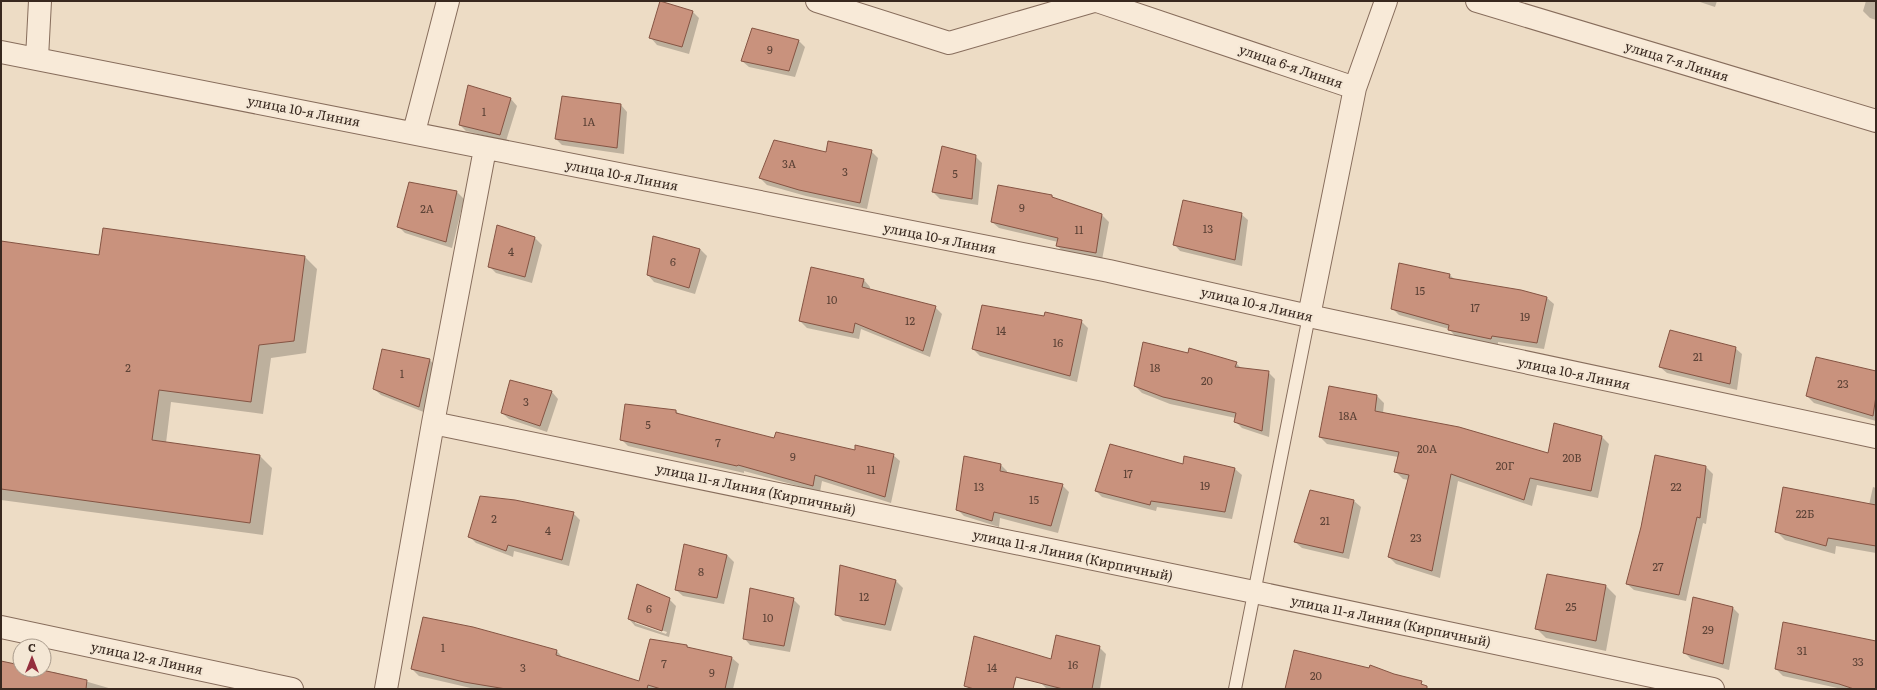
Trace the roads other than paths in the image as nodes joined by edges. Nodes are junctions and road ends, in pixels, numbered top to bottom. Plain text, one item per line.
1 (40, 1) edge
2 (448, 1) edge
3 (817, 1) edge
4 (1094, 1) edge
5 (1097, 1) edge
6 (1386, 1) edge
7 (1478, 1) edge
8 (1, 52) edge
9 (37, 58) junction
10 (1355, 88) junction
11 (1876, 122) edge
12 (414, 132) junction
13 (485, 149) junction
14 (1309, 316) junction
15 (433, 423) junction
16 (1876, 437) edge
17 (1254, 592) junction
18 (1, 627) edge
19 (292, 689) edge
20 (386, 689) edge
21 (1235, 689) edge
22 (1713, 689) edge

1 - 9 street
2 - 12 street
3 - 4 street
5 - 10 street, улица 6-я Линия
6 - 10 street
7 - 11 street, улица 7-я Линия
8 - 9 street, улица 10-я Линия
9 - 12 street, улица 10-я Линия
10 - 14 street, улица 6-я Линия
12 - 13 street, улица 10-я Линия
13 - 14 street, улица 10-я Линия
13 - 15 street
14 - 16 street, улица 10-я Линия
14 - 17 lane
15 - 17 street, улица 11-я Линия (Кирпичный)
15 - 20 street
17 - 21 lane
17 - 22 street, улица 11-я Линия (Кирпичный)
18 - 19 street, улица 12-я Линия

